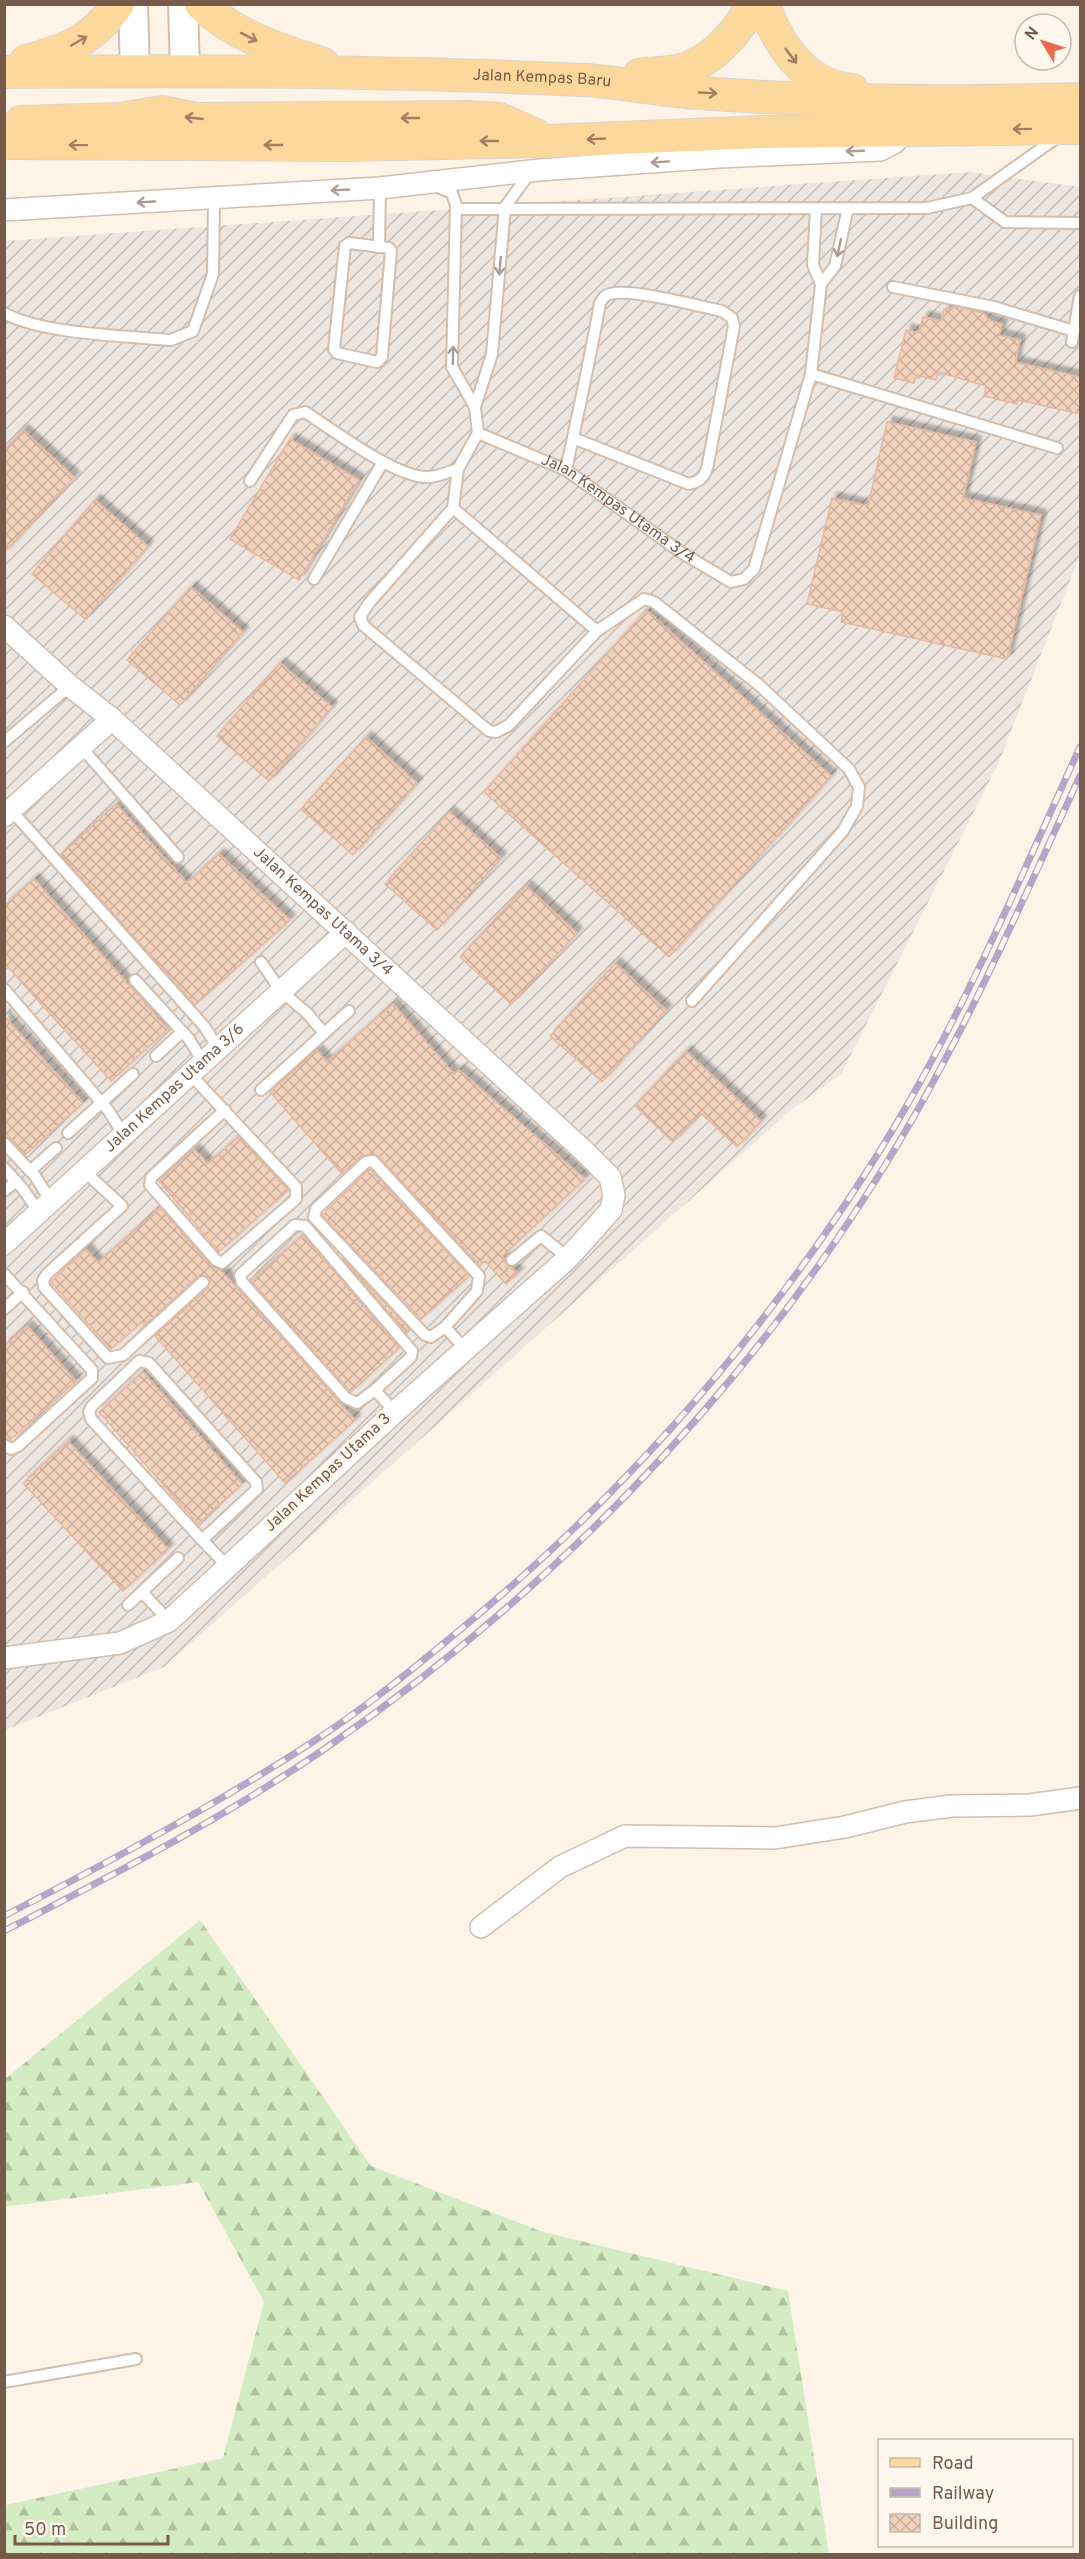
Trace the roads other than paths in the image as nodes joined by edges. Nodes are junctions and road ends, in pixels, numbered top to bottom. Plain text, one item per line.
1 (118, 4) edge
2 (133, 4) edge
3 (183, 4) edge
4 (201, 4) edge
5 (753, 4) edge
6 (763, 4) edge
7 (4, 70) edge
8 (135, 71) junction
9 (185, 72) junction
10 (357, 74) junction
11 (588, 81) junction
12 (1080, 99) edge
13 (972, 103) junction
14 (162, 112) junction
15 (4, 122) edge
16 (1075, 128) edge
17 (4, 143) edge
18 (544, 156) junction
19 (419, 184) junction
20 (380, 188) junction
21 (972, 198) junction
22 (214, 199) junction
23 (505, 207) junction
24 (848, 208) junction
25 (456, 209) junction
26 (4, 210) edge
27 (816, 210) junction
28 (1080, 223) edge
29 (379, 247) junction
30 (821, 284) junction
31 (893, 287) dead end
32 (1080, 297) edge
33 (4, 313) edge
34 (811, 374) junction
35 (475, 407) junction
36 (478, 433) junction
37 (573, 438) junction
38 (1058, 448) dead end
39 (383, 462) junction
40 (458, 469) junction
41 (566, 470) junction
42 (250, 481) dead end
43 (453, 508) junction
44 (314, 579) dead end
45 (5, 628) edge
46 (597, 632) junction
47 (70, 686) junction
48 (112, 719) junction
49 (4, 742) edge
50 (81, 747) junction
51 (8, 813) edge
52 (178, 857) dead end
53 (346, 932) junction
54 (261, 962) dead end
55 (135, 980) dead end
56 (4, 989) edge
57 (281, 991) junction
58 (692, 1001) dead end
59 (349, 1011) dead end
60 (182, 1032) junction
61 (324, 1033) junction
62 (156, 1056) dead end
63 (203, 1061) junction
64 (133, 1074) dead end
65 (261, 1090) dead end
66 (101, 1103) junction
67 (225, 1110) junction
68 (68, 1133) dead end
69 (123, 1134) junction
70 (4, 1143) edge
71 (56, 1148) dead end
72 (4, 1168) edge
73 (83, 1170) junction
74 (30, 1171) junction
75 (16, 1181) junction
76 (4, 1191) edge
77 (44, 1206) junction
78 (611, 1210) joint
79 (4, 1244) edge
80 (568, 1258) junction
81 (512, 1260) dead end
82 (4, 1274) edge
83 (203, 1282) dead end
84 (23, 1292) junction
85 (4, 1309) edge
86 (445, 1327) junction
87 (466, 1350) junction
88 (375, 1390) junction
89 (395, 1412) junction
90 (4, 1445) edge
91 (202, 1540) junction
92 (178, 1558) dead end
93 (227, 1566) junction
94 (142, 1592) junction
95 (128, 1605) dead end
96 (169, 1621) junction
97 (4, 1658) edge
98 (1080, 1798) edge
99 (481, 1927) dead end
100 (136, 2359) dead end
101 (4, 2382) edge

7 -> 1 main road
2 - 8 main road
3 - 9 main road
4 -> 10 main road
5 - 11 main road
6 -> 13 main road
7 - 8 main road, Jalan Kempas Baru
8 - 9 main road, Jalan Kempas Baru
8 - 14 main road
9 - 10 main road, Jalan Kempas Baru
9 - 14 main road
10 - 11 main road, Jalan Kempas Baru
11 -> 13 main road, Jalan Kempas Baru
12 - 13 main road, Jalan Kempas Baru
14 - 15 main road
18 -> 14 main road
16 -> 18 main road
16 - 21 lane
18 -> 17 main road
18 - 19 street
18 - 23 lane
19 - 20 street
19 - 25 lane
20 -> 22 street
20 - 29 lane
21 - 24 lane
21 - 28 lane
22 -> 26 street
22 - 33 lane
23 - 25 lane
23 - 27 lane
23 -> 35 lane
24 - 27 lane
24 -> 30 lane
35 -> 25 lane
27 - 30 lane
29 - 29 lane
30 - 34 lane
31 - 32 lane
34 - 38 lane
34 - 41 lane, Jalan Kempas Utama 3/4
35 - 36 lane
36 - 40 lane
36 - 41 lane, Jalan Kempas Utama 3/4
37 - 37 lane
37 - 41 lane
39 - 40 lane
39 - 42 lane
39 - 44 lane
40 - 43 lane
43 - 46 lane
43 - 46 lane
45 - 47 street, Jalan Kempas Utama 3/4
46 - 58 lane
47 - 48 street, Jalan Kempas Utama 3/4
47 - 49 lane
48 - 50 street
48 - 53 street, Jalan Kempas Utama 3/4
50 - 51 street
50 - 52 lane
51 - 63 lane
53 - 57 street, Jalan Kempas Utama 3/6
53 - 78 street, Jalan Kempas Utama 3/4
54 - 57 lane
55 - 60 lane
56 - 66 lane
57 - 61 lane
57 - 63 street, Jalan Kempas Utama 3/6
59 - 61 lane
60 - 62 lane
60 - 63 lane
61 - 65 lane
63 - 67 lane
63 - 69 street, Jalan Kempas Utama 3/6
64 - 66 lane
66 - 68 lane
66 - 69 lane
67 - 67 lane
69 - 73 street, Jalan Kempas Utama 3/6
70 - 74 lane
71 - 74 lane
72 - 75 lane
73 - 77 street, Jalan Kempas Utama 3/6
73 - 83 lane
74 - 77 lane
75 - 76 lane
75 - 77 lane
77 - 79 street, Jalan Kempas Utama 3/6
78 - 80 street, Jalan Kempas Utama 3
80 - 81 lane
80 - 87 street, Jalan Kempas Utama 3
82 - 84 lane
84 - 85 lane
84 - 90 lane
86 - 86 lane
86 - 87 lane
87 - 89 street, Jalan Kempas Utama 3
88 - 88 lane
88 - 89 lane
89 - 93 street, Jalan Kempas Utama 3
91 - 91 lane
91 - 93 lane
92 - 94 lane
93 - 96 street, Jalan Kempas Utama 3
94 - 95 lane
94 - 96 lane
96 - 97 street, Jalan Kempas Utama 3
98 - 99 street
100 - 101 lane

